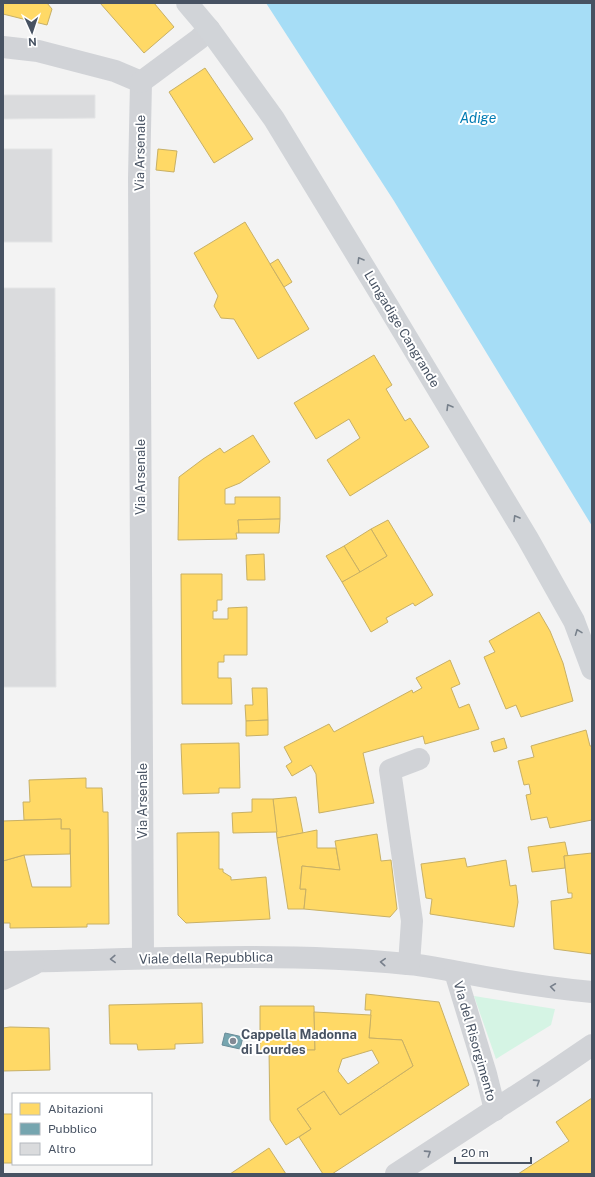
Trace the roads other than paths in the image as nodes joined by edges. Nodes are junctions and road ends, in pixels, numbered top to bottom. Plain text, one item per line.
1 (187, 3) edge
2 (209, 29) junction
3 (3, 47) edge
4 (141, 82) junction
5 (592, 668) edge
6 (419, 759) dead end
7 (143, 958) junction
8 (40, 961) junction
9 (3, 962) edge
10 (408, 964) junction
11 (455, 972) junction
12 (3, 979) edge
13 (592, 992) edge
14 (592, 1045) edge
15 (495, 1110) junction
16 (396, 1174) edge

1 - 2 street, Lungadige Cangrande
2 - 4 street
5 -> 2 street, Lungadige Cangrande
3 - 4 street
4 - 7 street, Via Arsenale
6 - 10 street
7 -> 8 street, Viale della Repubblica
10 -> 7 street, Viale della Repubblica
8 - 9 street, Viale della Repubblica
8 - 12 street
10 - 11 street, Viale della Repubblica
13 -> 11 street, Viale della Repubblica
11 - 15 street, Via del Risorgimento
15 -> 14 street, Via del Risorgimento
16 -> 15 street, Via del Risorgimento

